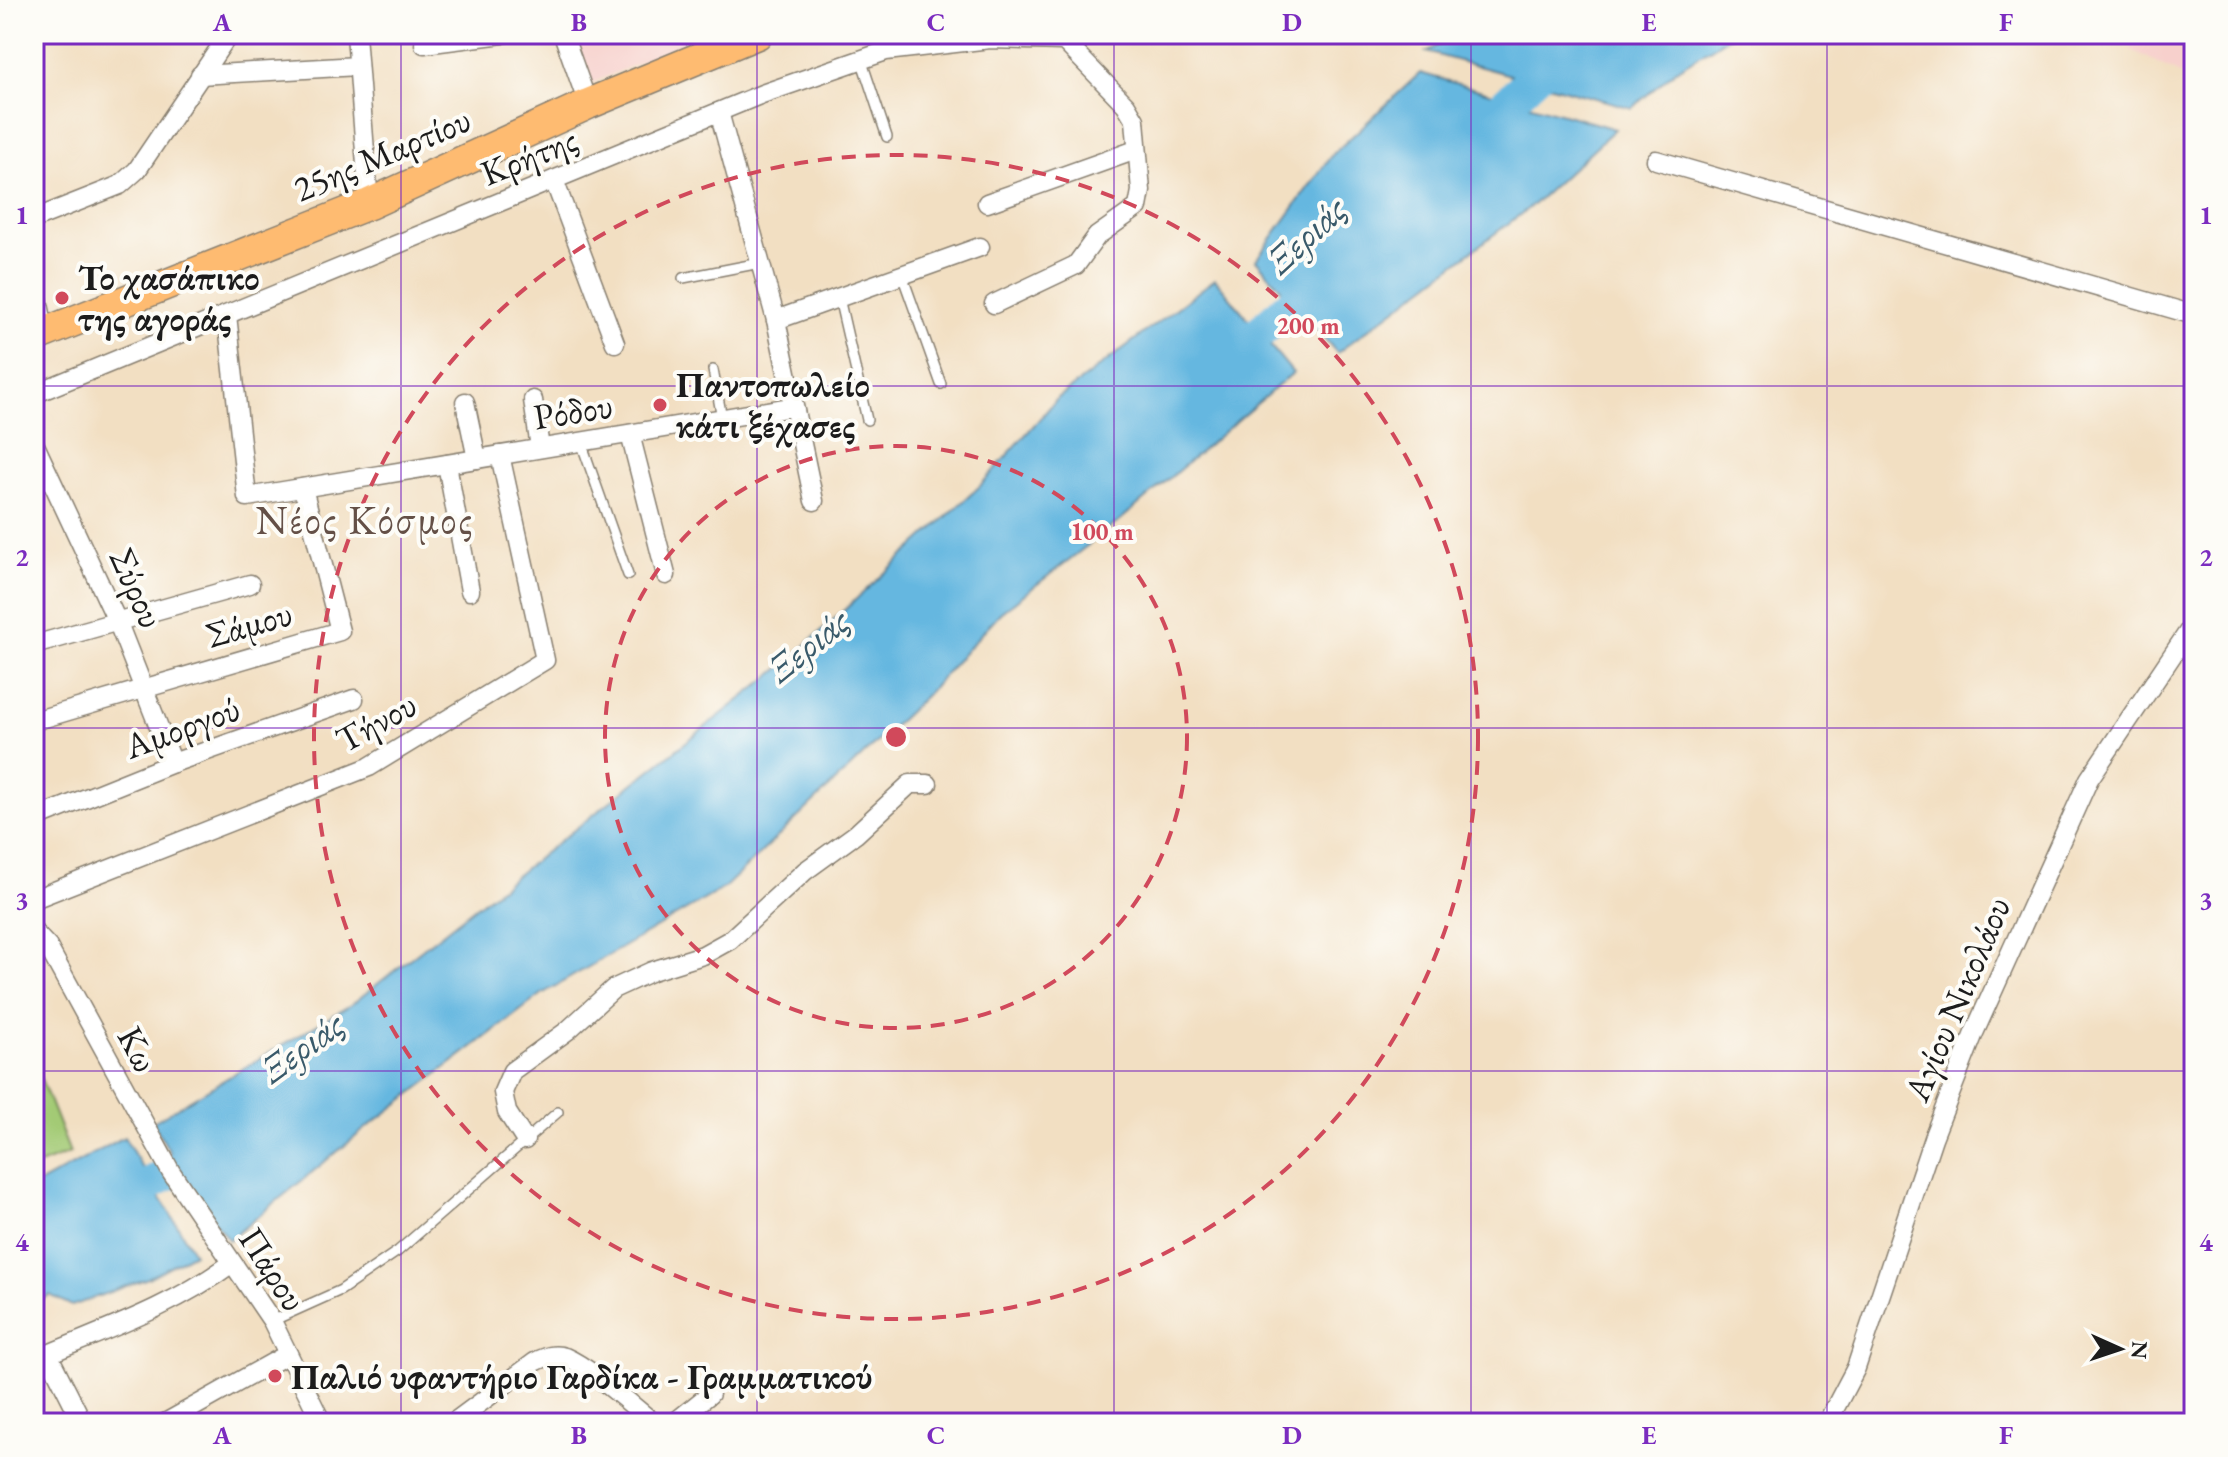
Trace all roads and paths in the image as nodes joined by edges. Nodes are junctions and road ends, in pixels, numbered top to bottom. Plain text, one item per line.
1 (229, 34) edge
2 (356, 34) edge
3 (503, 34) edge
4 (563, 34) edge
5 (757, 34) edge
6 (1091, 34) edge
7 (1064, 41) junction
8 (424, 44) dead end
9 (861, 59) junction
10 (358, 66) junction
11 (200, 75) junction
12 (588, 104) junction
13 (719, 112) junction
14 (887, 137) dead end
15 (1136, 150) junction
16 (1656, 160) dead end
17 (554, 180) junction
18 (987, 203) dead end
19 (369, 204) junction
20 (34, 219) edge
21 (980, 247) dead end
22 (760, 263) junction
23 (902, 275) junction
24 (683, 278) dead end
25 (34, 281) edge
26 (839, 298) junction
27 (994, 304) dead end
28 (227, 315) junction
29 (2194, 315) edge
30 (776, 320) junction
31 (39, 335) edge
32 (615, 343) dead end
33 (713, 370) dead end
34 (941, 384) dead end
35 (34, 394) edge
36 (533, 400) dead end
37 (465, 402) dead end
38 (791, 407) junction
39 (722, 418) junction
40 (867, 420) dead end
41 (630, 434) junction
42 (581, 442) junction
43 (34, 443) edge
44 (540, 448) junction
45 (500, 455) junction
46 (477, 459) junction
47 (447, 464) junction
48 (303, 488) junction
49 (814, 501) dead end
50 (628, 575) dead end
51 (666, 575) dead end
52 (250, 584) dead end
53 (470, 591) dead end
54 (118, 623) junction
55 (2194, 623) edge
56 (34, 645) edge
57 (144, 688) junction
58 (354, 699) dead end
59 (34, 721) edge
60 (173, 763) junction
61 (928, 784) dead end
62 (34, 819) edge
63 (34, 899) edge
64 (34, 932) edge
65 (558, 1112) dead end
66 (525, 1140) junction
67 (186, 1197) joint
68 (232, 1263) junction
69 (272, 1321) junction
70 (288, 1354) junction
71 (41, 1357) edge
72 (710, 1394) dead end
73 (83, 1423) edge
74 (165, 1423) edge
75 (322, 1423) edge
76 (453, 1423) edge
77 (654, 1423) edge
78 (674, 1423) edge
79 (1827, 1423) edge

1 - 11 street
2 - 10 street
3 - 8 street
4 - 12 street
5 - 12 main road, 25ης Μαρτίου
6 - 7 street, Κρήτης
7 - 9 street, Κρήτης
7 - 15 street
9 - 13 street, Κρήτης
9 - 14 lane
10 - 11 street
10 - 19 street
11 - 20 street
12 - 19 main road, 25ης Μαρτίου
13 - 17 street, Κρήτης
13 - 22 street
15 - 18 street
15 - 27 street
16 - 29 street
17 - 28 street, Κρήτης
17 - 32 street
19 - 31 main road, 25ης Μαρτίου
21 - 23 street
22 - 24 lane
22 - 30 street
23 - 26 street
23 - 34 lane
25 - 31 street
26 - 30 street
26 - 40 lane
28 - 35 street, Κρήτης
28 - 48 street, Ρόδου
30 - 38 street
33 - 39 lane
36 - 44 street
37 - 46 street
38 - 39 street, Ρόδου
38 - 49 street
39 - 41 street, Ρόδου
41 - 42 street, Ρόδου
41 - 51 street
42 - 44 street, Ρόδου
42 - 50 lane
43 - 54 street, Σύρου
44 - 45 street, Ρόδου
45 - 46 street, Ρόδου
45 - 63 street, Τήνου
46 - 47 street, Ρόδου
47 - 48 street, Ρόδου
47 - 53 street
48 - 57 street, Σάμου
52 - 54 street
54 - 56 street
54 - 57 street, Σύρου
55 - 79 street, Αγίου Νικολάου
57 - 59 street, Σάμου
57 - 60 street, Σύρου
58 - 60 street, Αμοργού
60 - 62 street, Αμοργού
61 - 66 street
64 - 67 street, Κω
65 - 66 lane
66 - 69 lane
67 - 68 street, Πάρου
68 - 69 street, Πάρου
68 - 71 street
69 - 70 street, Πάρου
70 - 74 street
70 - 75 street, Πάρου
71 - 73 street
72 - 78 street
76 - 77 street

